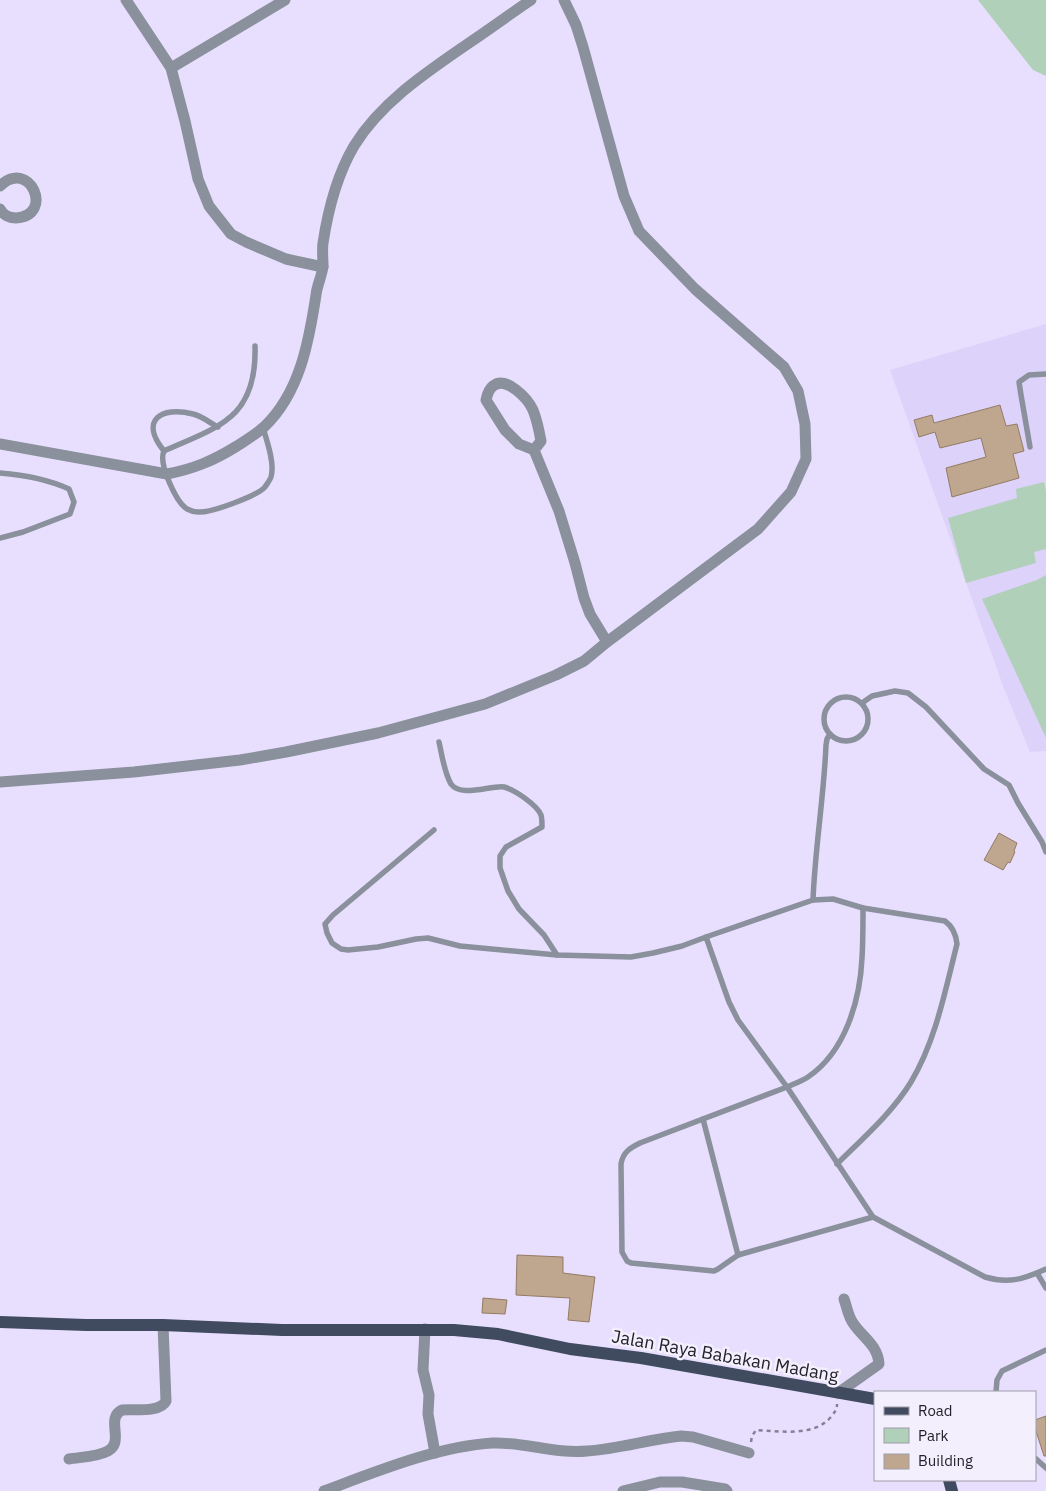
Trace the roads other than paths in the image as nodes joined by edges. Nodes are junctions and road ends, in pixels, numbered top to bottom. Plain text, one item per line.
1 (126, 0) edge
2 (285, 0) edge
3 (531, 0) edge
4 (564, 0) edge
5 (171, 68) junction
6 (0, 186) edge
7 (0, 209) edge
8 (323, 267) junction
9 (255, 346) dead end
10 (1046, 374) edge
11 (218, 427) junction
12 (263, 428) junction
13 (0, 444) edge
14 (1030, 447) dead end
15 (534, 450) junction
16 (164, 451) junction
17 (0, 473) edge
18 (167, 474) junction
19 (0, 538) edge
20 (607, 642) junction
21 (862, 703) junction
22 (830, 734) junction
23 (439, 742) dead end
24 (0, 782) edge
25 (434, 830) dead end
26 (1046, 852) edge
27 (813, 900) junction
28 (863, 908) junction
29 (706, 937) junction
30 (558, 955) junction
31 (787, 1087) junction
32 (703, 1119) junction
33 (837, 1164) junction
34 (873, 1217) junction
35 (738, 1255) junction
36 (1046, 1269) edge
37 (1037, 1273) junction
38 (1046, 1288) edge
39 (844, 1299) dead end
40 (0, 1322) edge
41 (164, 1326) junction
42 (425, 1330) junction
43 (1046, 1350) edge
44 (996, 1391) edge
45 (838, 1393) junction
46 (874, 1399) edge
47 (435, 1453) junction
48 (749, 1453) road end
49 (69, 1459) dead end
50 (1036, 1459) edge
51 (1046, 1468) edge
52 (324, 1491) edge
53 (624, 1491) edge
54 (727, 1491) edge

1 - 5 street
2 - 5 street
3 - 8 street
4 - 20 street
5 - 8 street
6 - 7 street
8 - 12 street
9 - 11 lane
10 - 14 lane
11 - 16 lane
11 - 16 lane
12 - 18 street
12 - 18 lane
13 - 18 street
15 - 15 street
15 - 20 street
16 - 18 lane
17 - 19 lane
20 - 24 street
21 - 22 lane
21 - 22 lane
21 - 26 lane
22 - 27 lane
23 - 30 lane
25 - 30 lane
27 - 28 lane
27 - 29 lane
28 - 31 lane
28 - 33 lane
29 - 30 lane
29 - 31 lane
31 - 32 lane
31 - 33 lane
32 - 35 lane
32 - 35 lane
33 - 34 lane
34 - 35 lane
34 - 37 lane
36 - 37 lane
37 - 38 lane
39 - 45 street
40 - 41 main road, Jalan Raya Babakan Madang
41 - 42 main road, Jalan Raya Babakan Madang
41 - 49 street
42 - 45 main road, Jalan Raya Babakan Madang
42 - 47 street
43 - 44 lane
45 - 46 main road, Jalan Raya Babakan Madang
47 - 48 street
47 - 52 street
50 - 51 lane
53 - 54 street

